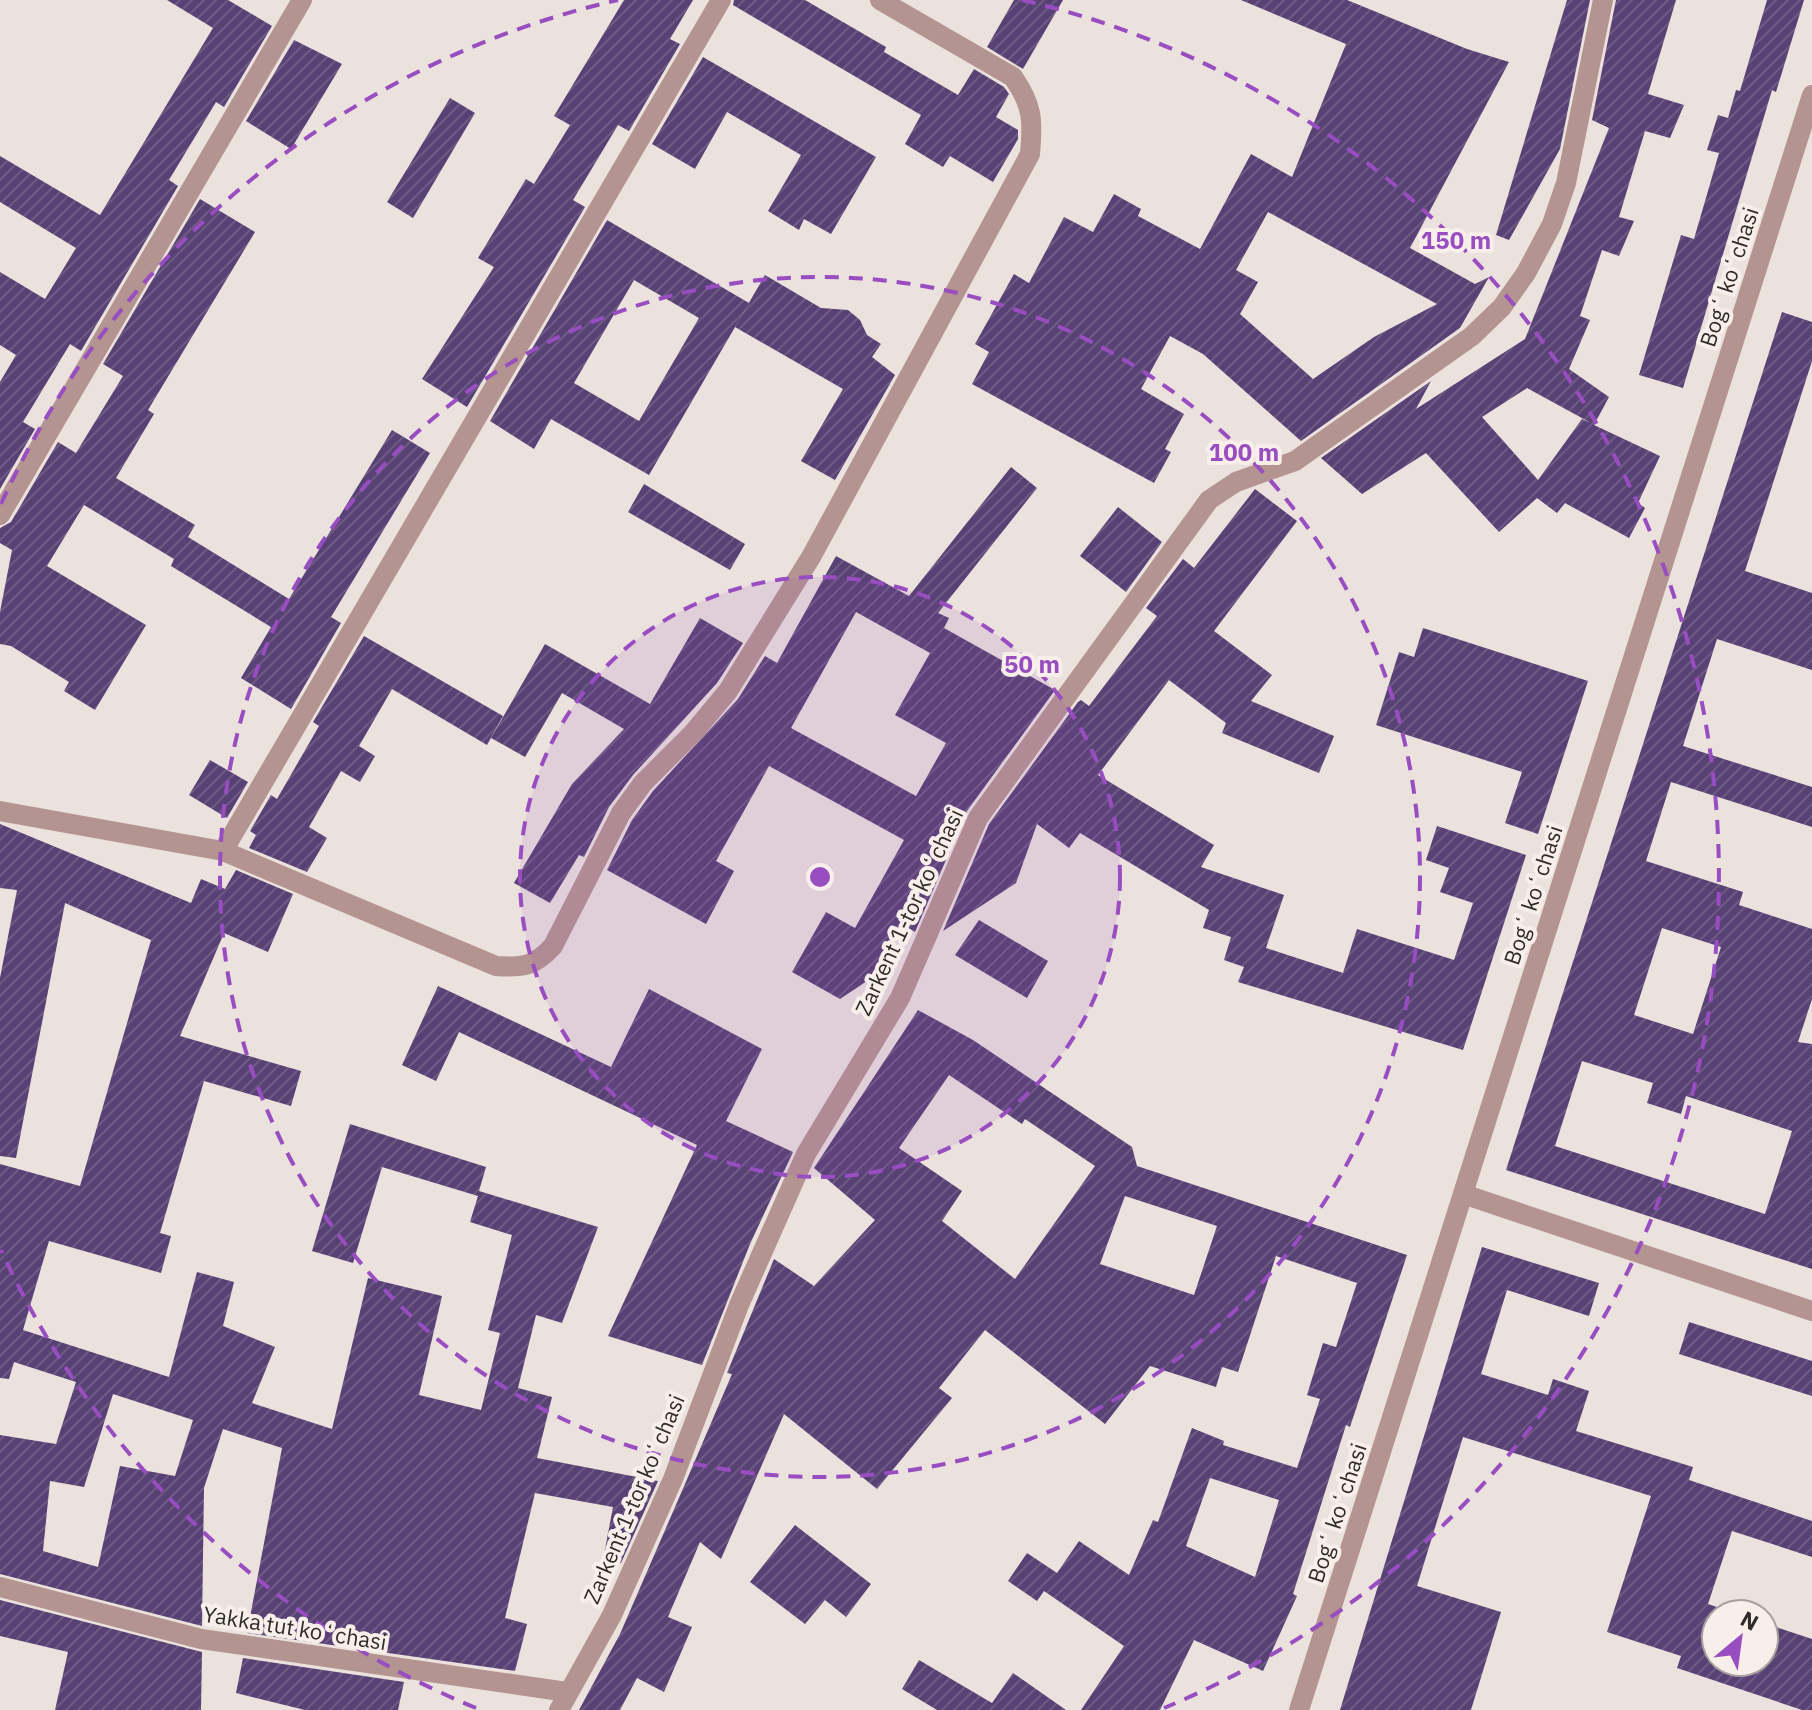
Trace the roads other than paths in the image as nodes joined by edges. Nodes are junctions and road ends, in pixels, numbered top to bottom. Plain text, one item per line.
1 (302, 0) edge
2 (721, 0) edge
3 (880, 0) edge
4 (1603, 0) edge
5 (1812, 95) edge
6 (0, 515) edge
7 (0, 811) edge
8 (223, 851) junction
9 (1463, 1194) junction
10 (1812, 1311) edge
11 (0, 1587) edge
12 (563, 1701) edge
13 (1299, 1710) edge

1 - 6 street
2 - 8 street
3 - 8 street
4 - 12 street, Zarkent 1-tor koʻchasi
5 - 9 street, Bogʻ koʻchasi
7 - 8 street
9 - 10 street
9 - 13 street, Bogʻ koʻchasi
11 - 12 street, Yakka tut koʻchasi

